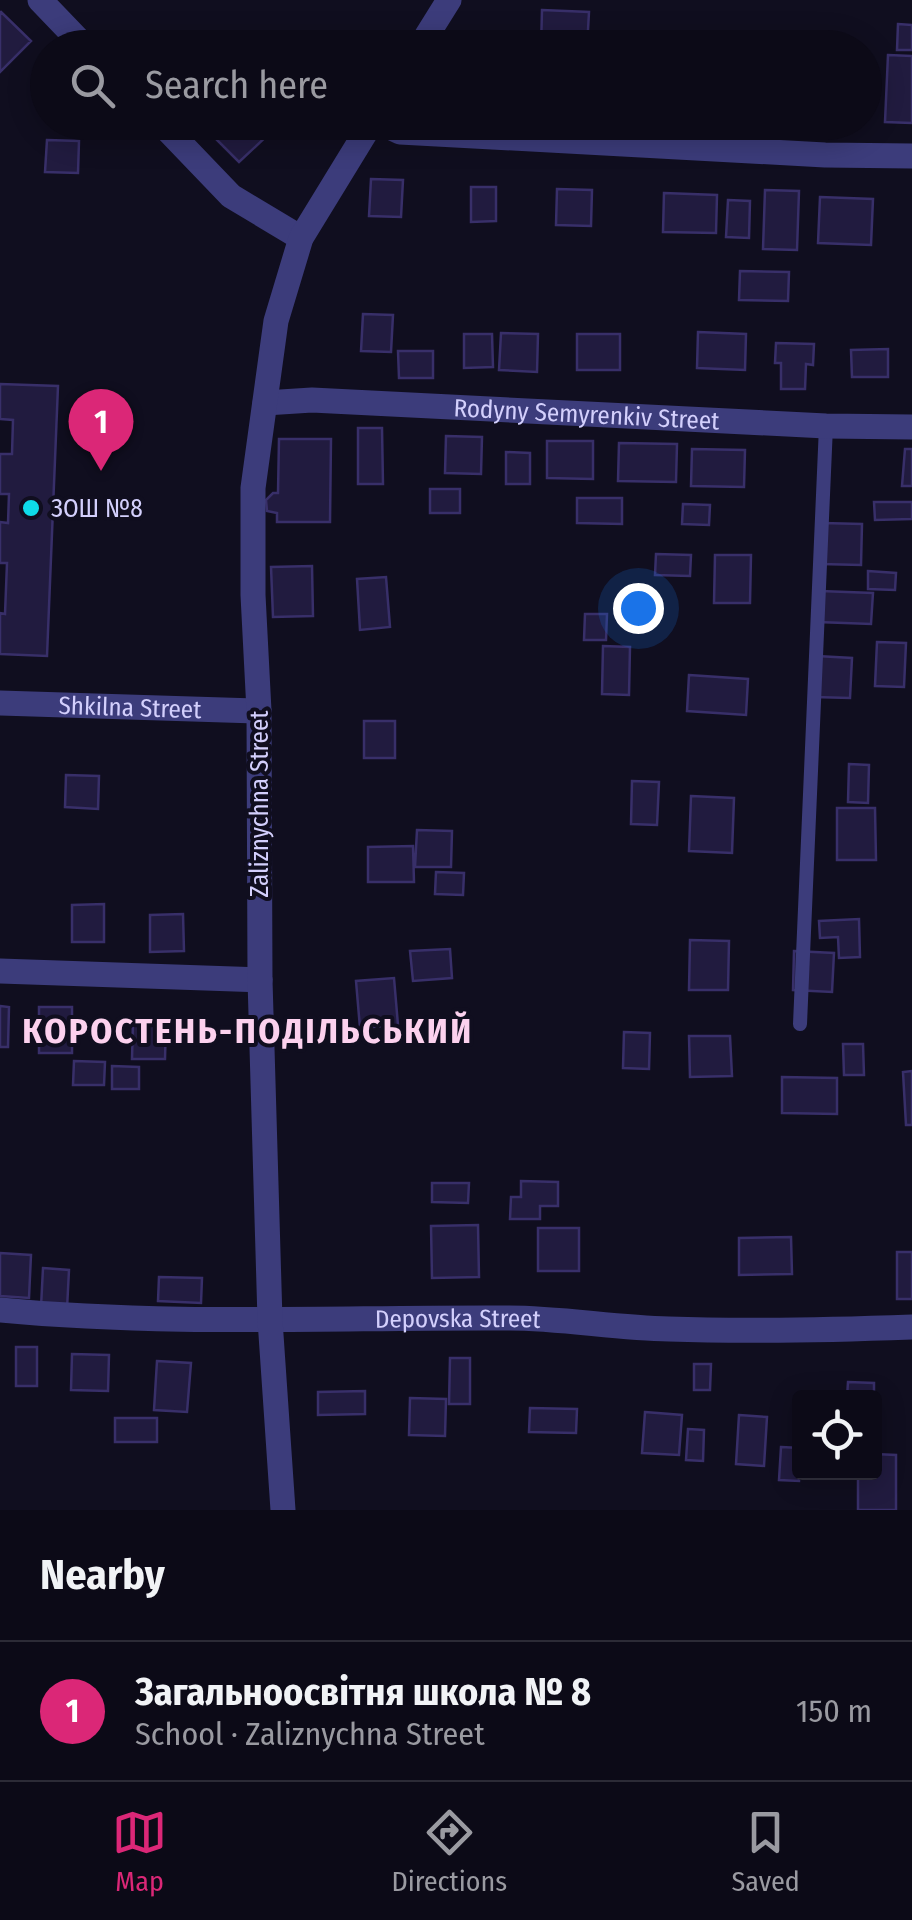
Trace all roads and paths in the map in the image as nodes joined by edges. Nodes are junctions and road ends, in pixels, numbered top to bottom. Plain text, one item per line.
1 (40, 0) edge
2 (448, 0) edge
3 (69, 30) edge
4 (430, 30) edge
5 (177, 140) edge
6 (364, 140) edge
7 (547, 140) edge
8 (912, 156) edge
9 (301, 238) junction
10 (264, 403) junction
11 (826, 426) junction
12 (912, 427) edge
13 (0, 703) edge
14 (259, 711) junction
15 (0, 971) edge
16 (260, 980) junction
17 (800, 1024) dead end
18 (0, 1310) edge
19 (270, 1320) junction
20 (912, 1327) edge
21 (283, 1510) edge

1 - 3 street
2 - 4 street
5 - 9 street
6 - 9 street, Zaliznychna Street
7 - 8 street
9 - 10 street, Zaliznychna Street
10 - 11 street, Rodyny Semyrenkiv Street
10 - 14 street, Zaliznychna Street
11 - 12 street, Rodyny Semyrenkiv Street
11 - 17 lane
13 - 14 street, Shkilna Street
14 - 16 street, Zaliznychna Street
15 - 16 street
16 - 19 street, Zaliznychna Street
18 - 19 street, Depovska Street
19 - 20 street, Depovska Street
19 - 21 street, Zaliznychna Street

